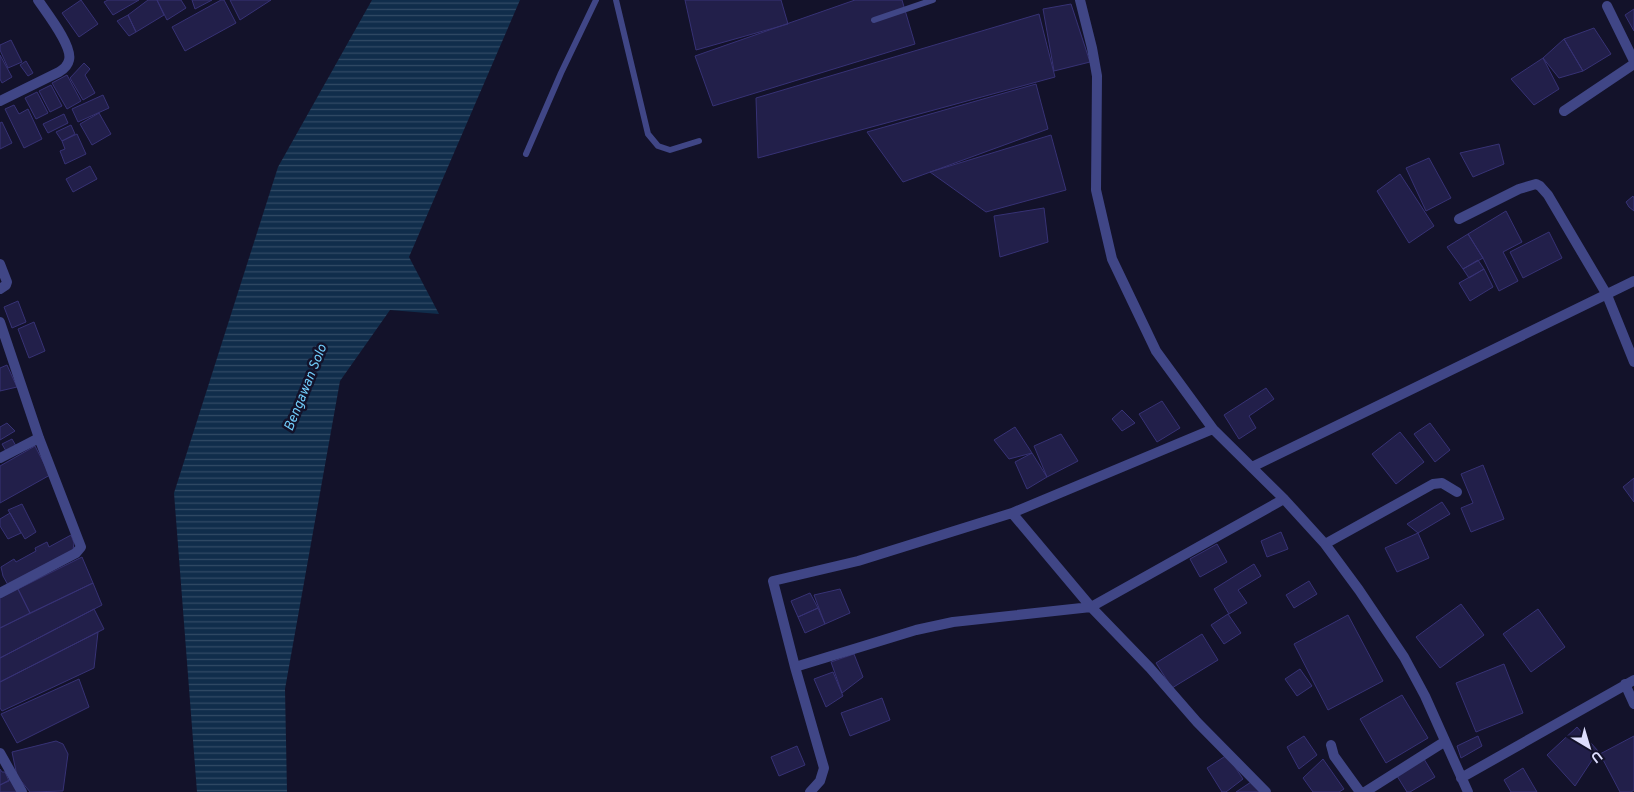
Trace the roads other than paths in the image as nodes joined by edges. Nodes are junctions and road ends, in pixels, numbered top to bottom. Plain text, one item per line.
1 (38, 0) edge
2 (596, 0) edge
3 (616, 0) edge
4 (933, 0) edge
5 (1080, 0) edge
6 (1607, 6) dead end
7 (874, 20) dead end
8 (1634, 62) edge
9 (0, 101) edge
10 (1564, 111) dead end
11 (699, 141) dead end
12 (526, 154) dead end
13 (1459, 219) dead end
14 (0, 264) edge
15 (1634, 281) edge
16 (0, 289) edge
17 (1608, 295) junction
18 (1, 326) edge
19 (1634, 362) edge
20 (1213, 429) junction
21 (39, 438) junction
22 (0, 458) edge
23 (1252, 467) junction
24 (1457, 492) dead end
25 (1284, 499) junction
26 (1012, 513) junction
27 (1325, 544) junction
28 (0, 593) edge
29 (1092, 607) junction
30 (795, 667) junction
31 (1630, 682) edge
32 (1634, 704) edge
33 (1444, 742) junction
34 (1331, 745) dead end
35 (0, 753) edge
36 (1461, 778) junction
37 (22, 792) edge
38 (810, 792) edge
39 (1266, 792) edge
40 (1360, 792) edge
41 (1365, 792) edge
42 (1468, 792) edge

1 - 9 street
2 - 12 lane
3 - 11 lane
4 - 7 lane
5 - 20 street
6 - 8 street
8 - 10 street
13 - 17 street
14 - 16 street
15 - 17 street
17 - 19 street
17 - 23 street
18 - 21 street
20 - 23 street
20 - 26 street
21 - 22 street
21 - 28 street
23 - 25 street
24 - 27 street
25 - 27 street
25 - 29 street
26 - 29 street
26 - 30 street
27 - 33 street
29 - 30 street
29 - 39 street
30 - 38 street
31 - 32 street
31 - 36 street
33 - 36 street
33 - 41 street
34 - 40 street
35 - 37 street
36 - 42 street

